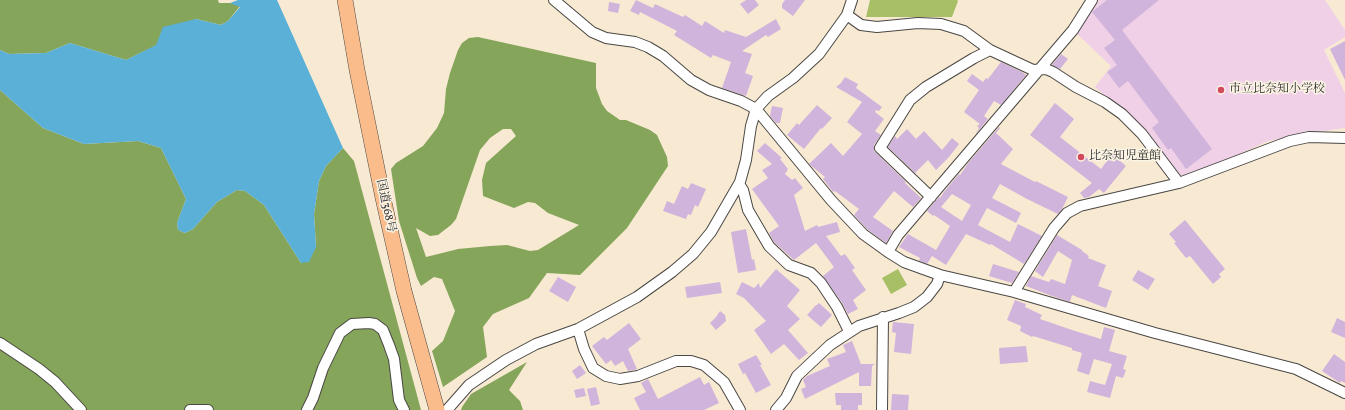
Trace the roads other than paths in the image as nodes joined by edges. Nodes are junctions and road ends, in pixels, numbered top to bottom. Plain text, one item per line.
1 (345, 0) edge
2 (554, 0) edge
3 (852, 0) edge
4 (1092, 0) edge
5 (847, 14) junction
6 (990, 50) junction
7 (1040, 69) junction
8 (756, 109) junction
9 (1345, 138) edge
10 (1179, 183) junction
11 (739, 184) junction
12 (931, 197) junction
13 (888, 252) junction
14 (940, 275) junction
15 (1014, 292) junction
16 (883, 317) junction
17 (578, 329) junction
18 (849, 332) junction
19 (0, 343) edge
20 (1345, 393) edge
21 (81, 410) edge
22 (190, 410) edge
23 (208, 410) edge
24 (307, 410) edge
25 (404, 410) edge
26 (437, 410) edge
27 (447, 410) edge
28 (740, 410) edge
29 (776, 410) edge
30 (882, 410) edge

1 - 26 highway, 国道368号
2 - 8 street
3 - 5 street
4 - 7 street
5 - 6 street
5 - 8 street
6 - 7 street
6 - 12 street
7 - 10 street
7 - 12 street
8 - 11 street
8 - 13 street
9 - 10 street
10 - 15 street
11 - 17 street
11 - 18 street
12 - 13 street
13 - 14 street
14 - 15 street
14 - 16 street
15 - 20 street
16 - 18 street
16 - 30 street
17 - 27 street
17 - 28 street
18 - 29 street
19 - 21 street
22 - 23 street
24 - 25 street

